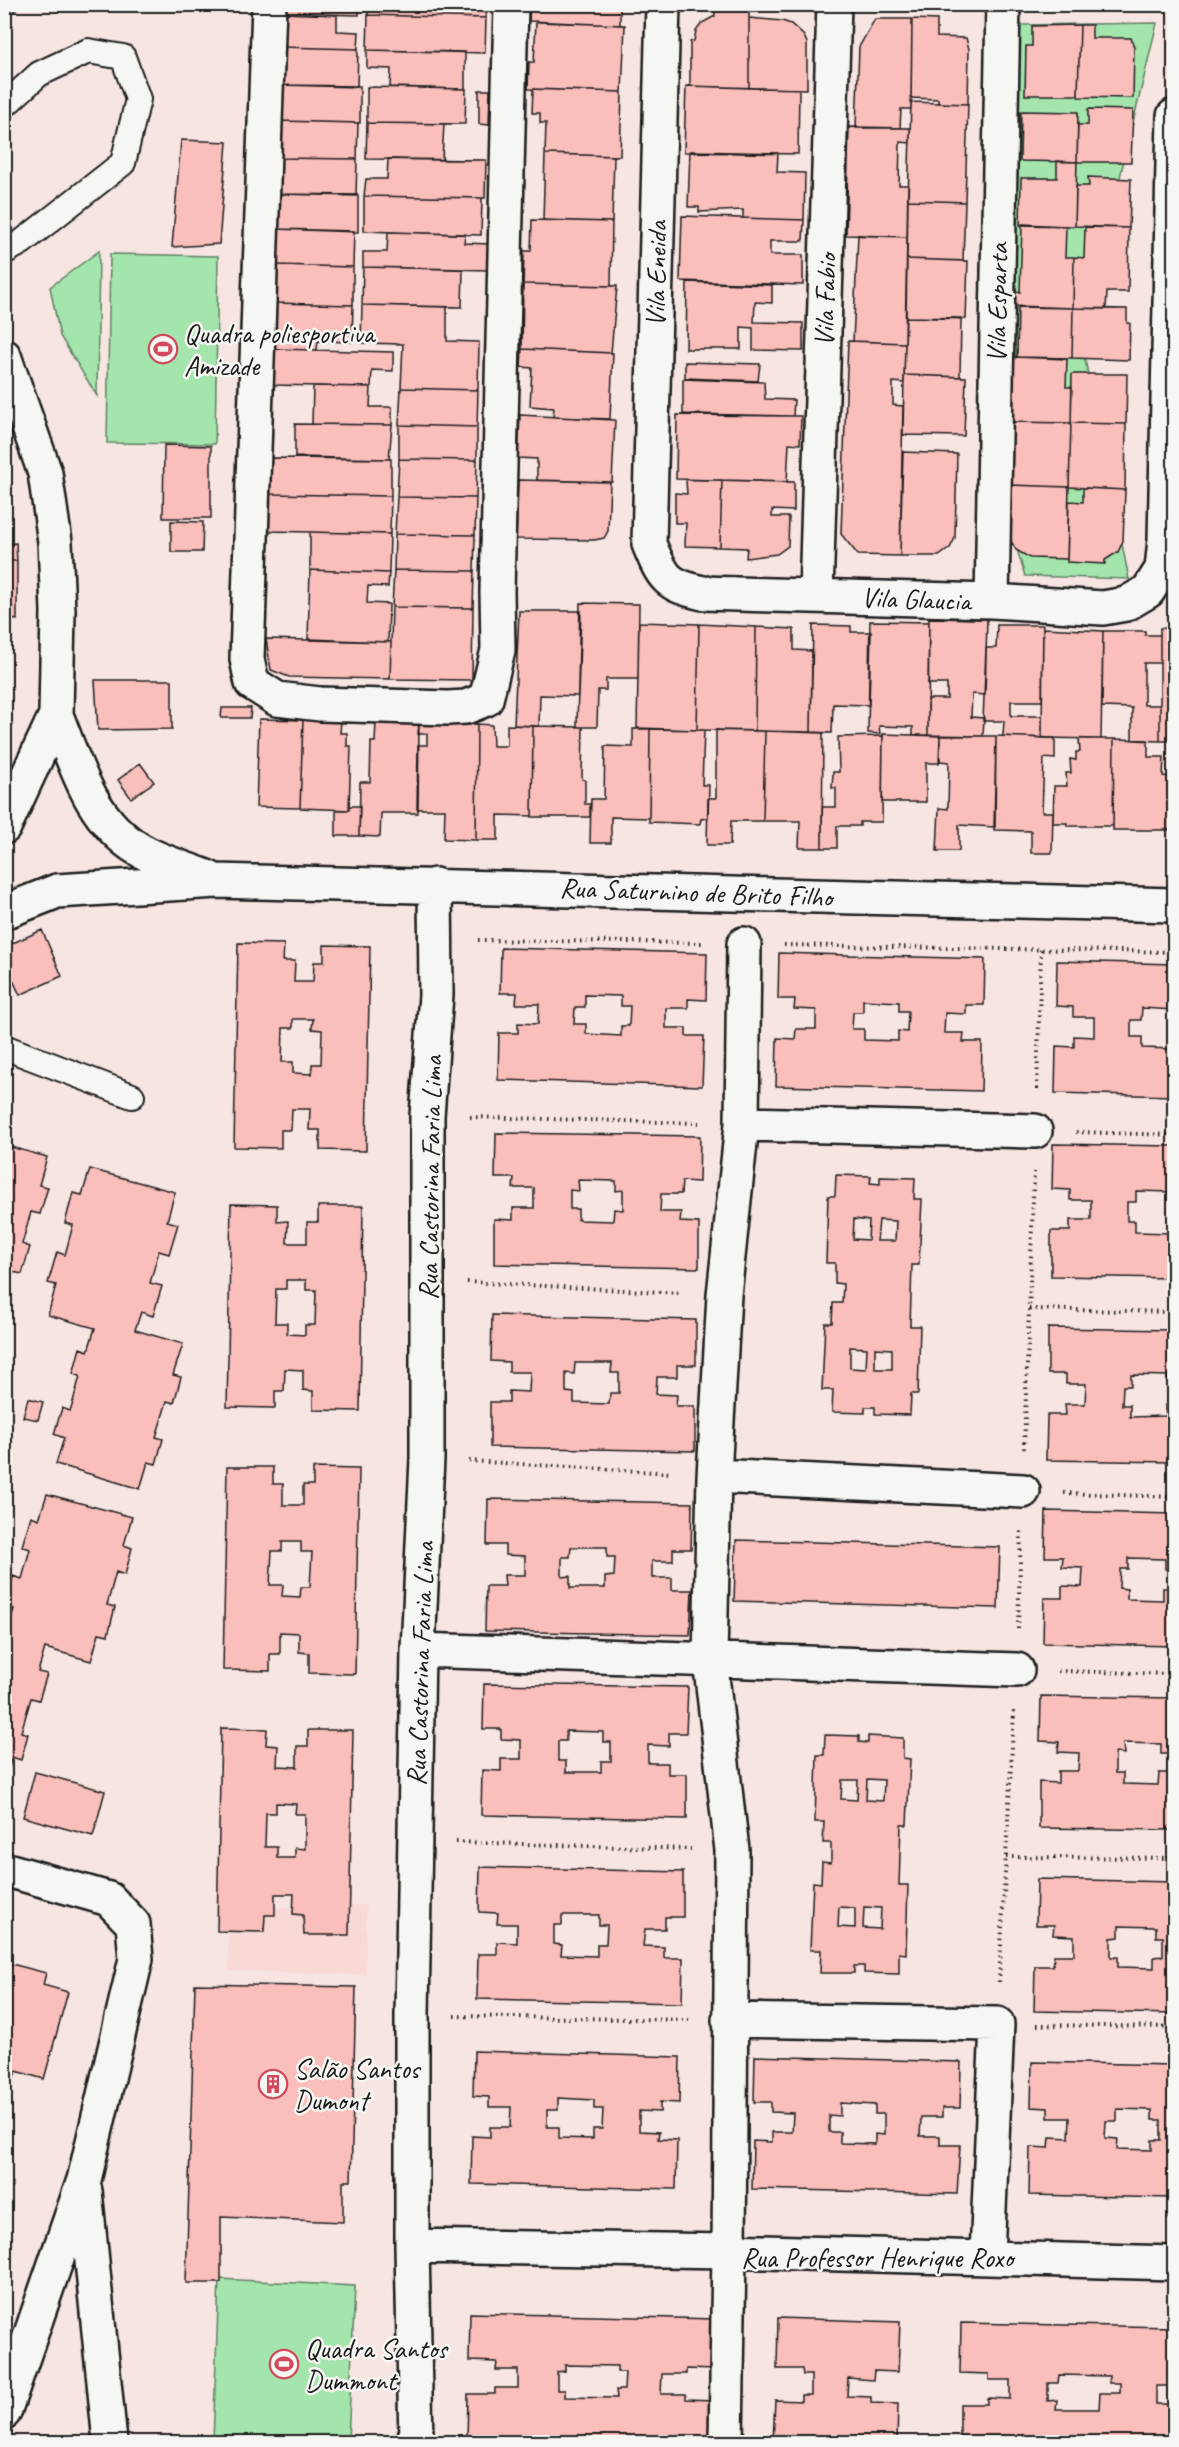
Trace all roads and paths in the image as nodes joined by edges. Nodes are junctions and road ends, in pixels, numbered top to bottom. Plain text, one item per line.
1 (269, 4) edge
2 (511, 4) edge
3 (663, 4) edge
4 (834, 4) edge
5 (1003, 4) edge
6 (4, 106) edge
7 (1174, 116) edge
8 (4, 252) edge
9 (4, 356) edge
10 (649, 544) joint
11 (816, 596) junction
12 (992, 601) junction
13 (56, 715) junction
14 (4, 827) edge
15 (217, 881) junction
16 (435, 885) junction
17 (1174, 905) edge
18 (4, 912) edge
19 (744, 944) dead end
20 (4, 1047) edge
21 (132, 1096) dead end
22 (427, 1116) junction
23 (742, 1124) junction
24 (1035, 1131) joint
25 (1174, 1135) edge
26 (428, 1280) junction
27 (724, 1295) junction
28 (1029, 1309) dead end
29 (1174, 1312) edge
30 (427, 1459) junction
31 (714, 1476) junction
32 (1023, 1491) joint
33 (1174, 1497) edge
34 (418, 1650) junction
35 (710, 1659) junction
36 (1017, 1670) joint
37 (1174, 1674) edge
38 (416, 1840) junction
39 (732, 1850) junction
40 (1006, 1857) dead end
41 (1174, 1858) edge
42 (4, 1869) edge
43 (412, 2015) junction
44 (729, 2020) junction
45 (997, 2024) junction
46 (1174, 2027) edge
47 (84, 2180) junction
48 (412, 2246) junction
49 (729, 2251) junction
50 (987, 2256) junction
51 (1174, 2263) edge
52 (4, 2412) edge
53 (110, 2442) edge
54 (416, 2442) edge
55 (726, 2442) edge

1 - 2 street
3 - 10 street, Vila Eneida
4 - 11 street, Vila Fabio
5 - 12 street, Vila Esparta
6 - 8 lane
7 - 12 street, Vila Glaucia
9 - 13 street
10 - 11 street, Vila Glaucia
11 - 12 street, Vila Glaucia
13 - 14 street
13 - 15 street, Rua Saturnino de Brito Filho
15 - 16 street, Rua Saturnino de Brito Filho
15 - 18 street, Rua Saturnino de Brito Filho
16 - 17 street, Rua Saturnino de Brito Filho
16 - 22 street, Rua Castorina Faria Lima
19 - 23 street
20 - 21 lane
22 - 23 path
22 - 26 street, Rua Castorina Faria Lima
23 - 24 street
23 - 27 street
24 - 25 path
26 - 27 path
26 - 30 street, Rua Castorina Faria Lima
27 - 31 street
28 - 29 path
30 - 31 path
30 - 34 street, Rua Castorina Faria Lima
31 - 32 street
31 - 35 street
32 - 33 path
34 - 35 street
34 - 38 street, Rua Castorina Faria Lima
35 - 36 street
35 - 39 street
36 - 37 path
38 - 39 path
38 - 43 street, Rua Castorina Faria Lima
39 - 44 street
40 - 41 path
42 - 47 street
43 - 44 path
43 - 48 street, Rua Castorina Faria Lima
44 - 45 street
44 - 49 street
45 - 46 path
45 - 50 street
47 - 52 street
47 - 53 street
48 - 49 street
48 - 54 street, Rua Castorina Faria Lima
49 - 50 street, Rua Professor Henrique Roxo
49 - 55 street, Rua Professor Henrique Roxo
50 - 51 street, Rua Professor Henrique Roxo

